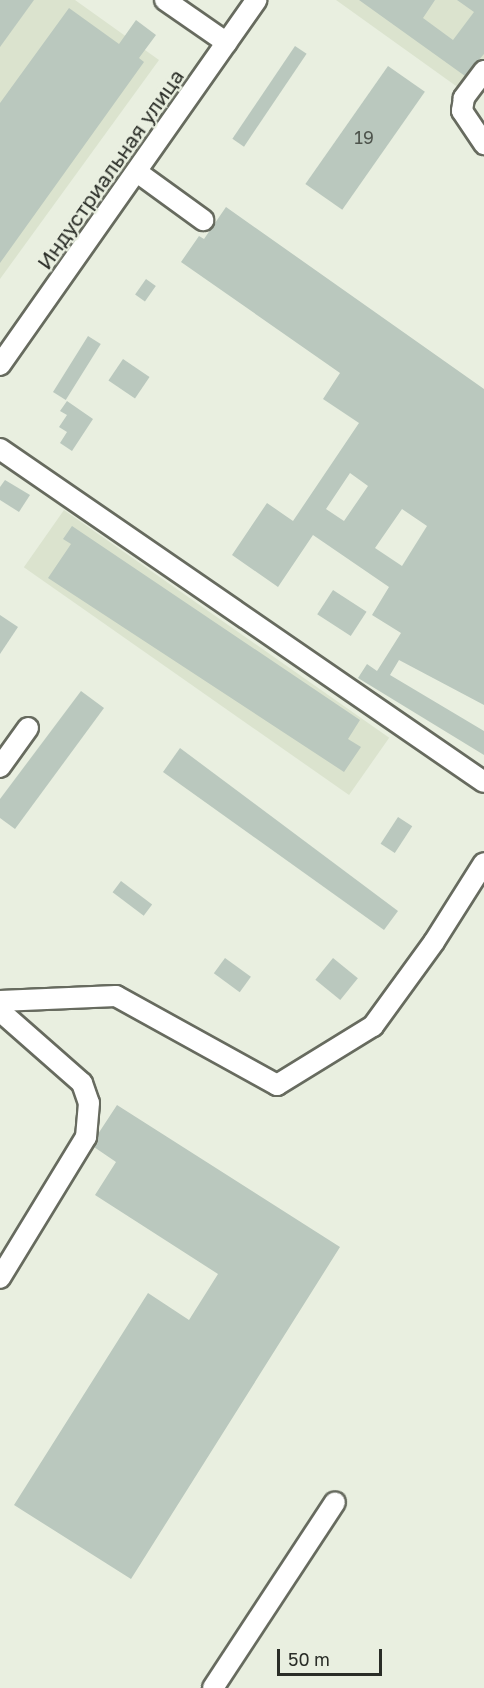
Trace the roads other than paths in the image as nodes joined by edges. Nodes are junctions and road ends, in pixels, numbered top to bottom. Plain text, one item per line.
1 (165, 0) edge
2 (257, 0) edge
3 (227, 43) junction
4 (484, 71) edge
5 (484, 144) edge
6 (137, 172) junction
7 (203, 220) dead end
8 (0, 365) edge
9 (0, 449) edge
10 (28, 728) dead end
11 (0, 767) edge
12 (484, 782) edge
13 (484, 863) edge
14 (0, 1001) edge
15 (0, 1011) edge
16 (0, 1278) edge
17 (335, 1502) dead end
18 (213, 1688) edge

1 - 3 street
2 - 3 street, Индустриальная улица
3 - 6 street, Индустриальная улица
4 - 5 street
6 - 7 street
6 - 8 street, Индустриальная улица
9 - 12 street
10 - 11 street
13 - 14 street
15 - 16 street
17 - 18 street

